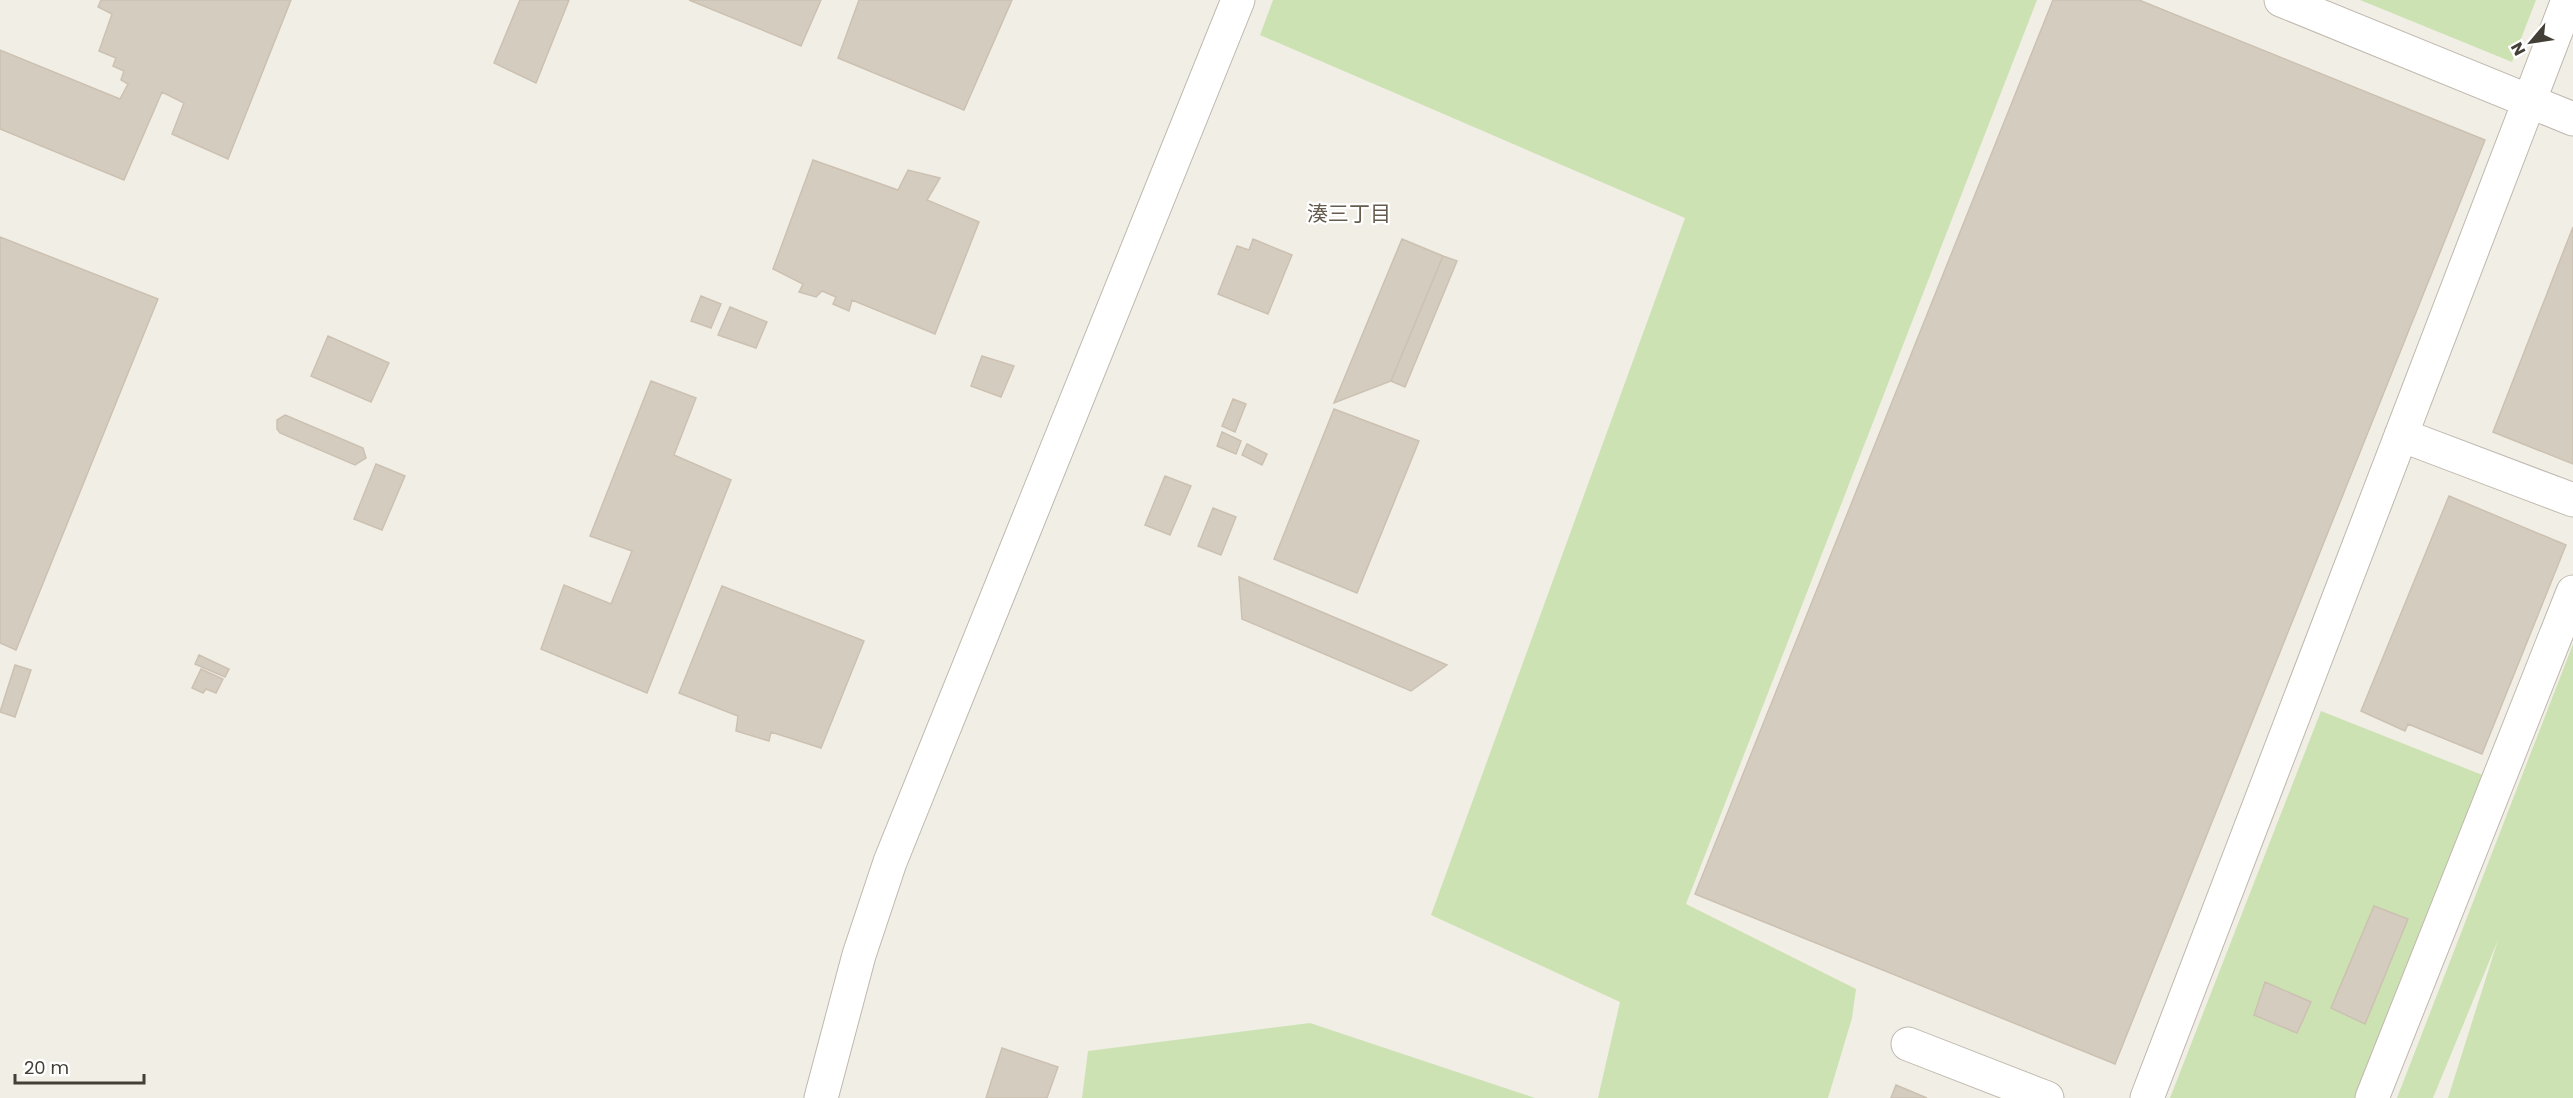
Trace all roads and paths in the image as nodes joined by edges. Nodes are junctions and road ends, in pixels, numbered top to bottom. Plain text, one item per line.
1 (1238, 0) edge
2 (2281, 0) edge
3 (2568, 0) edge
4 (2530, 100) junction
5 (2573, 119) edge
6 (2402, 435) junction
7 (2573, 500) edge
8 (2573, 592) edge
9 (1908, 1044) dead end
10 (821, 1098) edge
11 (2047, 1098) edge
12 (2146, 1098) edge
13 (2372, 1098) edge

1 - 10 street
2 - 4 street
3 - 4 street
4 - 5 street
4 - 6 street
6 - 7 street
6 - 12 street
8 - 13 street
9 - 11 street

